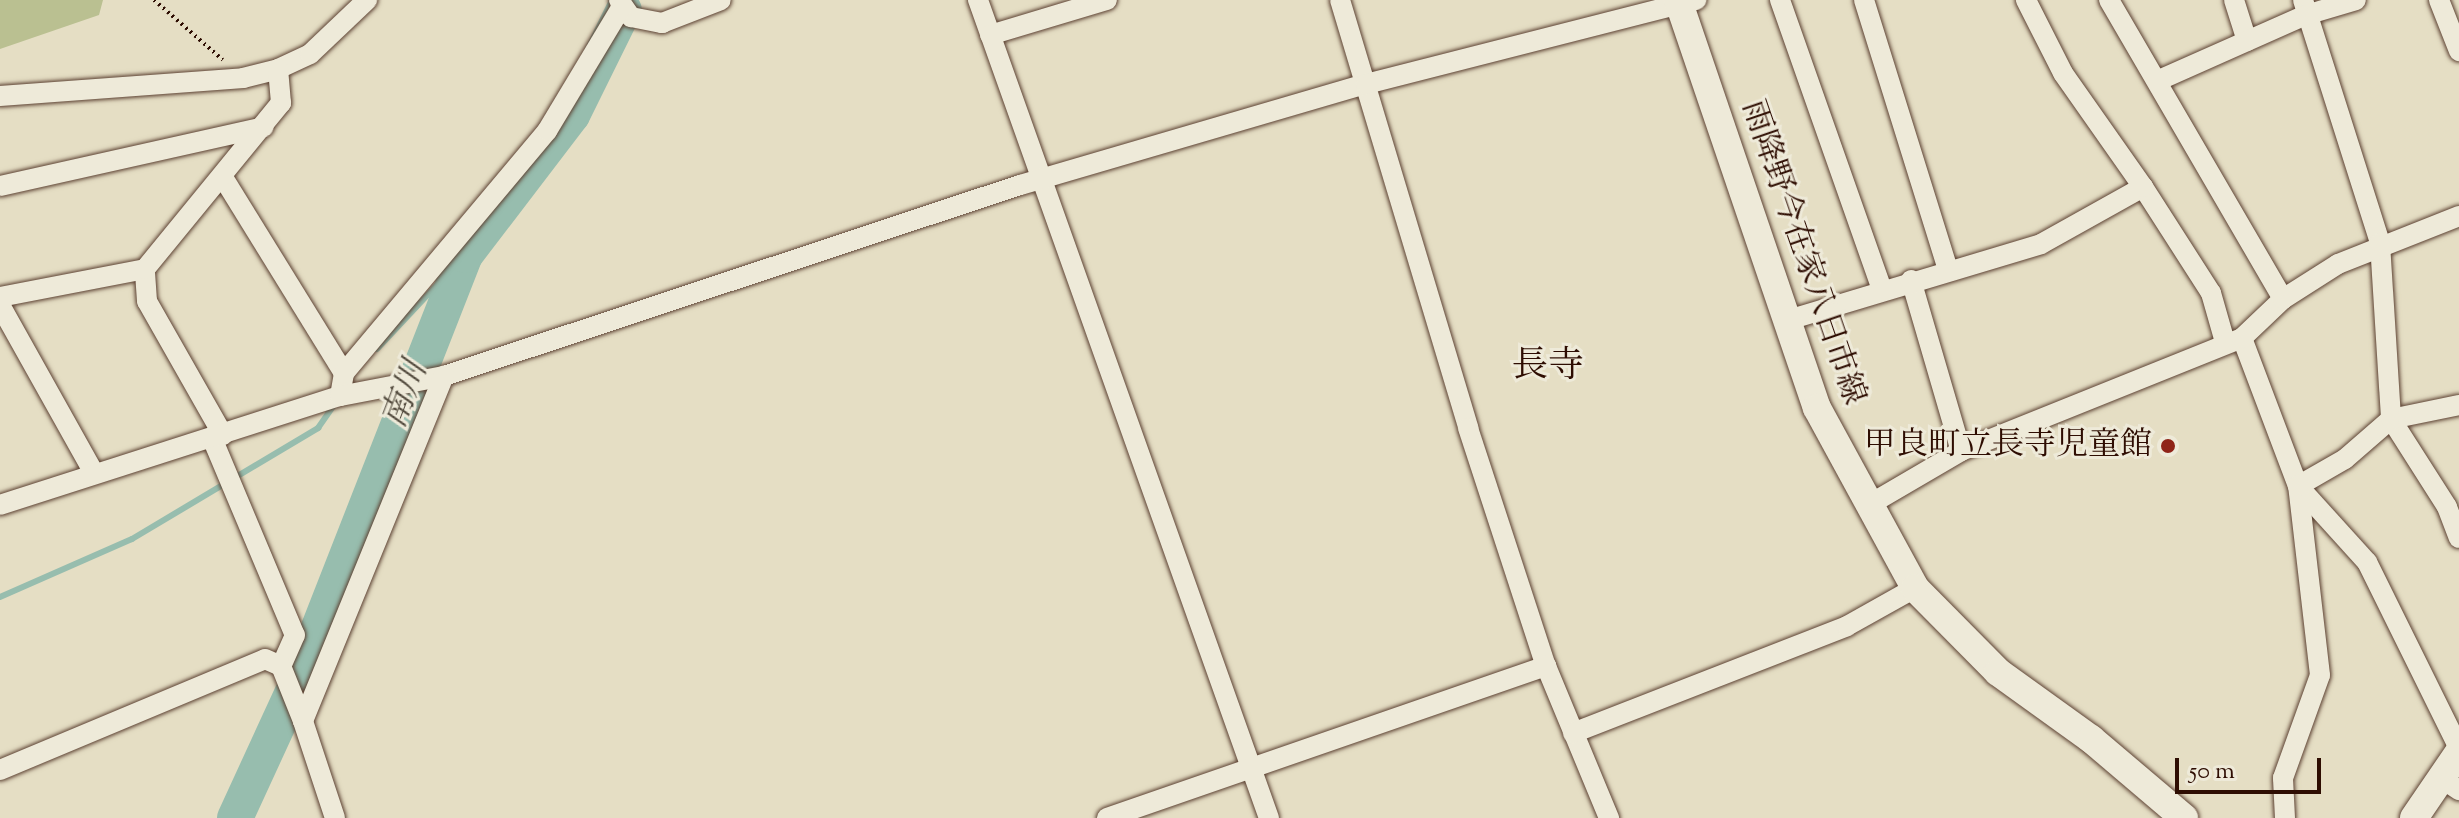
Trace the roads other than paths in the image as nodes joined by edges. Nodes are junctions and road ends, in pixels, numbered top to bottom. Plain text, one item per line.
1 (367, 0) edge
2 (721, 0) edge
3 (978, 0) edge
4 (1107, 0) edge
5 (1340, 0) edge
6 (1780, 0) edge
7 (1864, 0) edge
8 (2026, 0) edge
9 (2109, 0) edge
10 (2234, 0) edge
11 (2356, 0) edge
12 (2439, 0) edge
13 (1685, 1) edge
14 (620, 3) edge
15 (2305, 7) edge
16 (990, 35) junction
17 (2247, 41) junction
18 (2459, 51) edge
19 (278, 69) junction
20 (2157, 81) junction
21 (1366, 84) junction
22 (0, 96) edge
23 (263, 127) junction
24 (224, 179) junction
25 (1038, 180) junction
26 (0, 186) edge
27 (2143, 187) junction
28 (2459, 216) edge
29 (2380, 243) junction
30 (145, 269) junction
31 (1948, 269) junction
32 (1911, 280) junction
33 (1882, 289) junction
34 (0, 297) edge
35 (2283, 299) junction
36 (0, 305) edge
37 (1785, 321) junction
38 (2233, 340) junction
39 (344, 373) junction
40 (444, 376) junction
41 (340, 396) junction
42 (2459, 405) edge
43 (2391, 419) junction
44 (218, 437) junction
45 (1961, 451) junction
46 (94, 473) junction
47 (2298, 486) junction
48 (0, 505) edge
49 (1867, 506) junction
50 (2459, 538) edge
51 (1915, 588) junction
52 (281, 666) junction
53 (1546, 666) junction
54 (303, 721) junction
55 (1573, 733) junction
56 (2459, 750) edge
57 (1249, 769) junction
58 (0, 770) edge
59 (2450, 784) edge
60 (335, 818) edge
61 (1107, 818) edge
62 (1269, 818) edge
63 (1609, 818) edge
64 (2184, 818) edge
65 (2285, 818) edge
66 (2414, 818) edge

1 - 19 street
2 - 14 street
3 - 16 street
4 - 16 street
5 - 21 street
6 - 33 street
7 - 31 street
8 - 27 street
9 - 20 street
10 - 17 street
11 - 15 street
12 - 18 street
13 - 21 street
13 - 37 main road, 雨降野今在家八日市線
14 - 39 street
15 - 17 street
15 - 29 street
16 - 25 street
17 - 20 street
19 - 22 street
19 - 23 street
20 - 35 street
21 - 25 street
21 - 53 street
23 - 24 street
23 - 26 street
24 - 30 street
24 - 39 street
25 - 40 street
25 - 57 street
27 - 31 street
27 - 38 street
28 - 29 street
29 - 35 street
29 - 43 street
30 - 34 street
30 - 44 street
31 - 32 street
32 - 33 street
32 - 45 street
33 - 37 street
35 - 38 street
36 - 46 street
37 - 49 main road, 雨降野今在家八日市線
38 - 45 street
38 - 47 street
39 - 41 street
40 - 41 street
40 - 54 street
41 - 44 street
42 - 43 street
43 - 47 street
43 - 50 street
44 - 46 street
44 - 52 street
45 - 49 street
46 - 48 street
47 - 56 street
47 - 65 street
49 - 51 main road, 雨降野今在家八日市線
51 - 55 street
51 - 64 main road, 雨降野今在家八日市線
52 - 54 street
52 - 58 street
53 - 55 street
53 - 57 street
54 - 60 street
55 - 63 street
56 - 59 main road
57 - 61 street
57 - 62 street
59 - 66 main road

